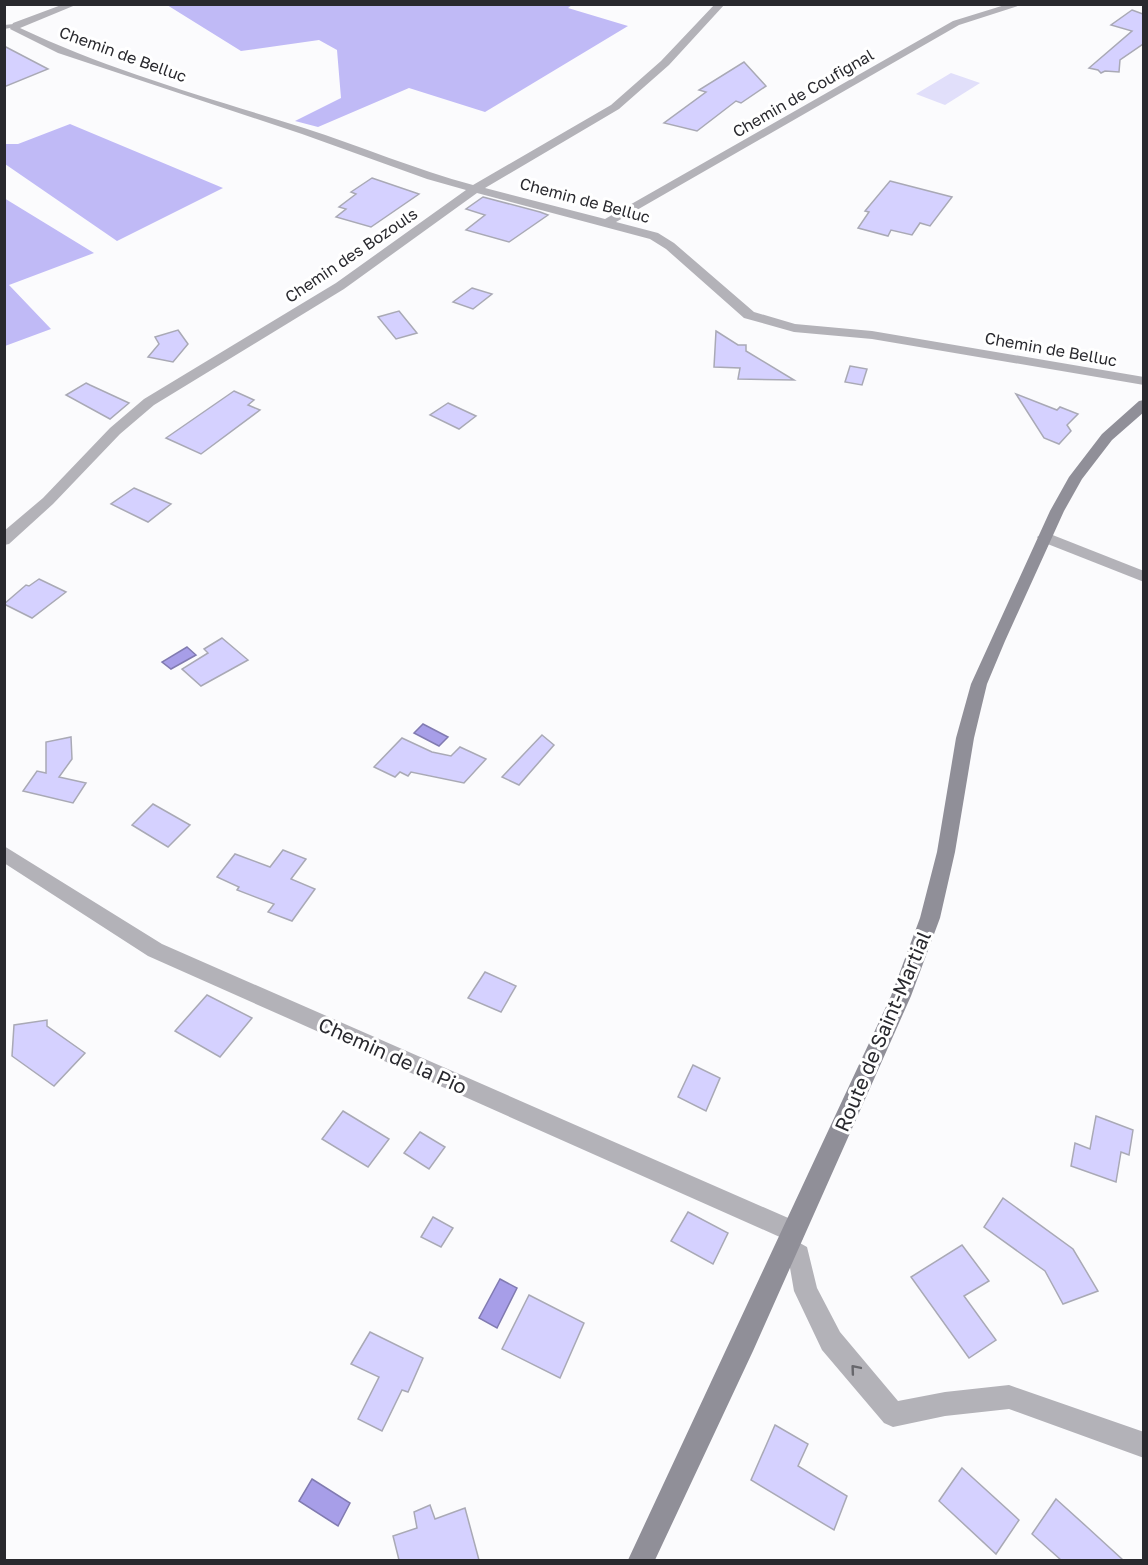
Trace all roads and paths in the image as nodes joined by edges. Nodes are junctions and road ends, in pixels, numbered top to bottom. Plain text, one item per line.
1 (74, 4) edge
2 (722, 4) edge
3 (1020, 4) edge
4 (9, 26) edge
5 (476, 188) junction
6 (607, 223) junction
7 (1143, 381) edge
8 (1143, 404) edge
9 (1045, 537) junction
10 (4, 540) edge
11 (1143, 577) edge
12 (4, 853) edge
13 (791, 1240) junction
14 (1143, 1445) edge
15 (641, 1560) edge

1 - 4 street
2 - 5 street, Chemin des Bozouls
3 - 6 street, Chemin de Coufignal
4 - 5 street, Chemin de Belluc
5 - 6 street, Chemin de Belluc
5 - 10 street, Chemin des Bozouls
6 - 7 street, Chemin de Belluc
8 - 9 main road, Route de Saint-Martial
9 - 11 street
9 - 13 main road, Route de Saint-Martial
12 - 13 street, Chemin de la Pio
14 -> 13 street
13 - 15 main road, Route de Saint-Martial

